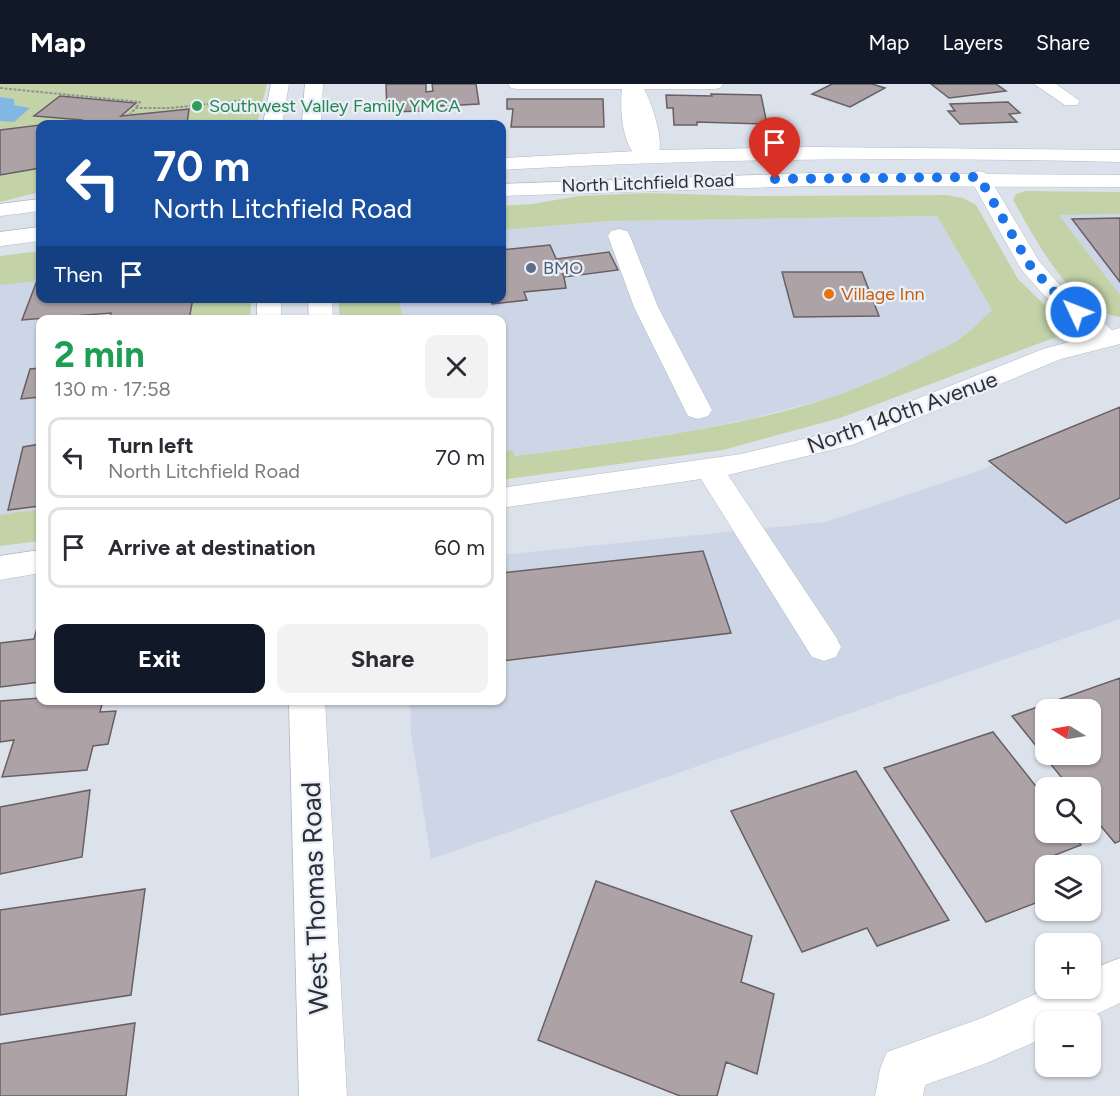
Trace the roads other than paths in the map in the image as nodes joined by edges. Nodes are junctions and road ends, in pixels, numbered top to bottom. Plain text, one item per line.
1 (280, 84) edge
2 (314, 84) edge
3 (517, 84) edge
4 (714, 84) edge
5 (1044, 84) edge
6 (632, 85) edge
7 (1071, 101) dead end
8 (274, 120) edge
9 (312, 120) edge
10 (649, 156) junction
11 (1120, 156) edge
12 (506, 164) edge
13 (979, 177) junction
14 (1120, 181) edge
15 (506, 190) edge
16 (36, 206) edge
17 (0, 210) edge
18 (36, 234) edge
19 (620, 236) dead end
20 (0, 239) edge
21 (1113, 337) edge
22 (698, 410) dead end
23 (709, 469) junction
24 (506, 497) edge
25 (36, 563) edge
26 (0, 568) edge
27 (824, 647) dead end
28 (307, 705) edge
29 (1120, 980) edge
30 (901, 1082) edge
31 (324, 1096) edge

1 - 8 main road
2 - 9 main road
3 - 6 main road
4 - 6 main road
5 - 7 main road
6 - 10 main road
10 - 11 main road, North Litchfield Road
10 - 12 main road, North Litchfield Road
13 - 14 main road, North Litchfield Road
13 - 15 main road, North Litchfield Road
13 - 21 main road
16 - 17 main road
18 - 20 main road
19 - 22 main road
21 - 23 main road, North 140th Avenue
23 - 24 main road, North 140th Avenue
23 - 27 main road
25 - 26 main road
28 - 31 main road, West Thomas Road
29 - 30 main road

